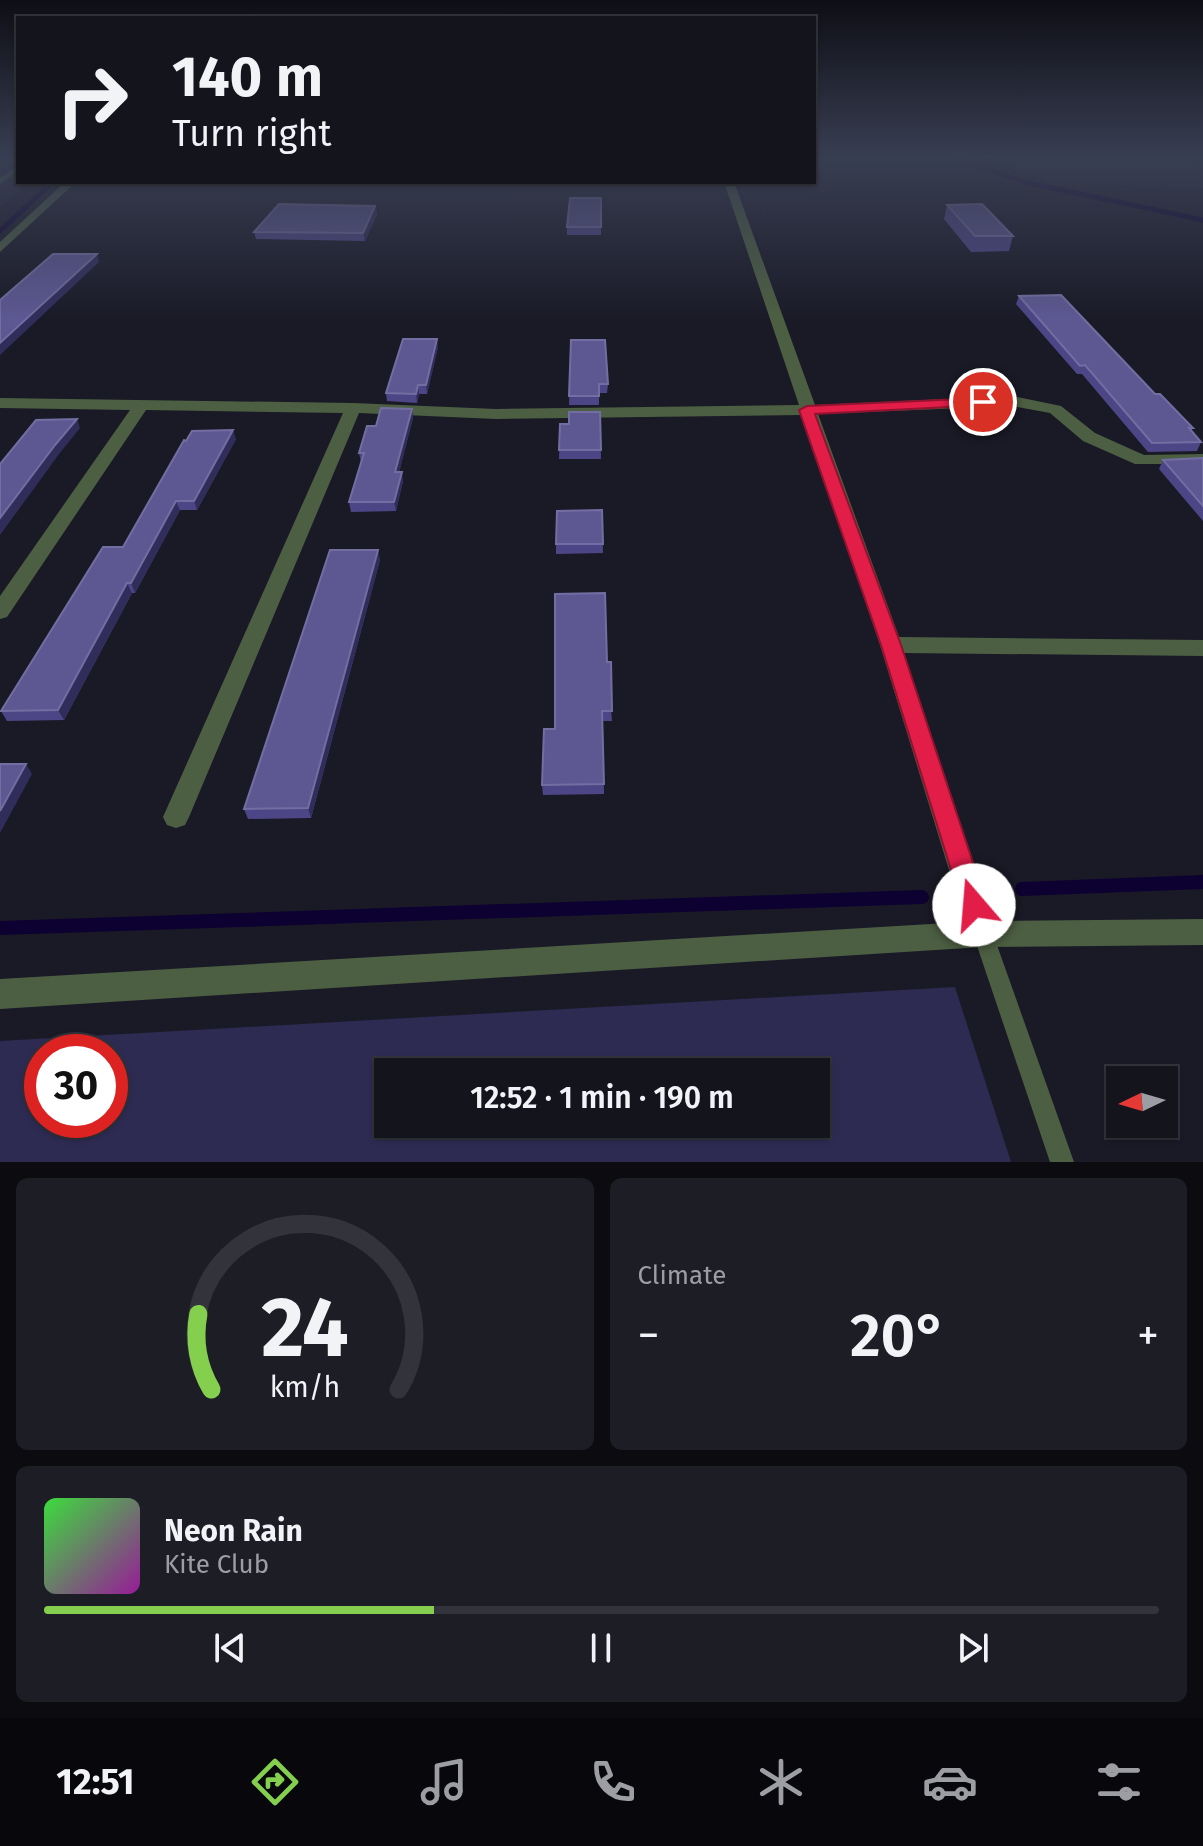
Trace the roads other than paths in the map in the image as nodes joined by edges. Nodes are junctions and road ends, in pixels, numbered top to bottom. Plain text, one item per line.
1 (38, 212) edge
2 (739, 212) edge
3 (0, 248) edge
4 (0, 403) edge
5 (140, 407) junction
6 (353, 408) junction
7 (807, 410) junction
8 (1203, 459) edge
9 (0, 612) edge
10 (891, 645) junction
11 (1203, 648) edge
12 (176, 817) dead end
13 (1203, 932) edge
14 (983, 934) junction
15 (0, 994) edge
16 (1062, 1162) edge

1 - 3 street
2 - 7 street
4 - 5 street
5 - 6 street
5 - 9 street
6 - 7 street
6 - 12 street
7 - 8 street
7 - 10 street
10 - 11 street
10 - 14 street
13 - 14 street
14 - 15 street
14 - 16 lane

